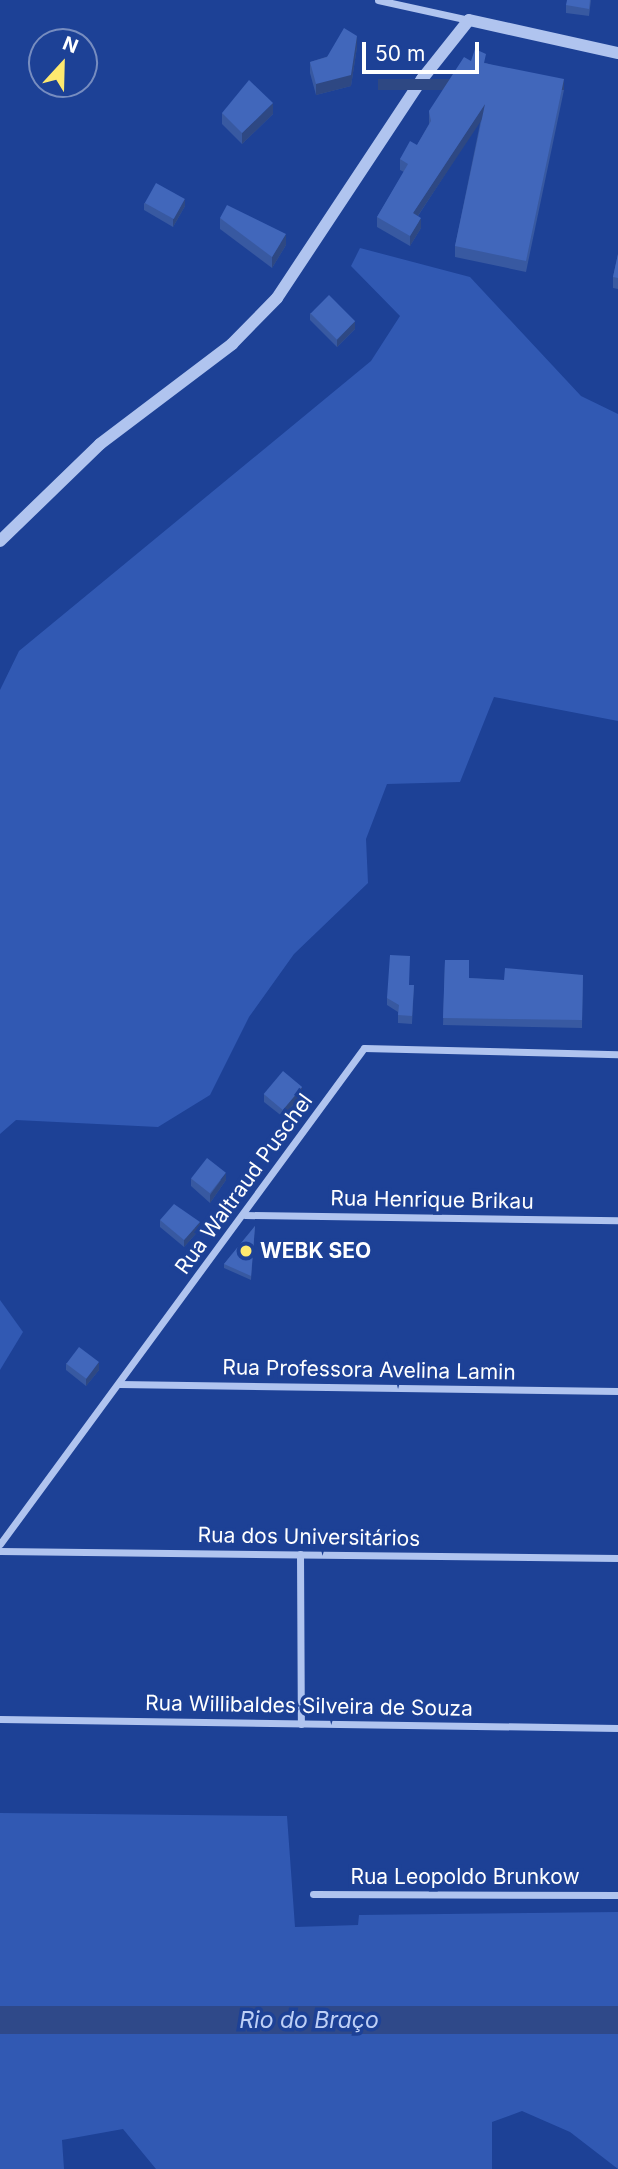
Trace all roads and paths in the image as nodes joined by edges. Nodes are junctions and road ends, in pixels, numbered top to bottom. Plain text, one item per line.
1 (378, 0) edge
2 (469, 20) junction
3 (618, 53) edge
4 (0, 541) edge
5 (618, 1054) edge
6 (245, 1215) junction
7 (618, 1220) edge
8 (119, 1384) junction
9 (618, 1391) edge
10 (0, 1544) edge
11 (0, 1551) edge
12 (300, 1554) junction
13 (618, 1558) edge
14 (0, 1719) edge
15 (300, 1724) junction
16 (618, 1728) edge
17 (313, 1894) dead end
18 (618, 1895) edge

1 - 2 street
2 - 3 street
2 - 4 street
5 - 6 street, Rua Waltraud Puschel
6 - 7 street, Rua Henrique Brikau
6 - 8 street, Rua Waltraud Puschel
8 - 9 street, Rua Professora Avelina Lamin
8 - 10 street, Rua Waltraud Puschel
11 - 12 street, Rua dos Universitários
12 - 13 street, Rua dos Universitários
12 - 15 street
14 - 15 street, Rua Willibaldes Silveira de Souza
15 - 16 street, Rua Willibaldes Silveira de Souza
17 - 18 street, Rua Leopoldo Brunkow

